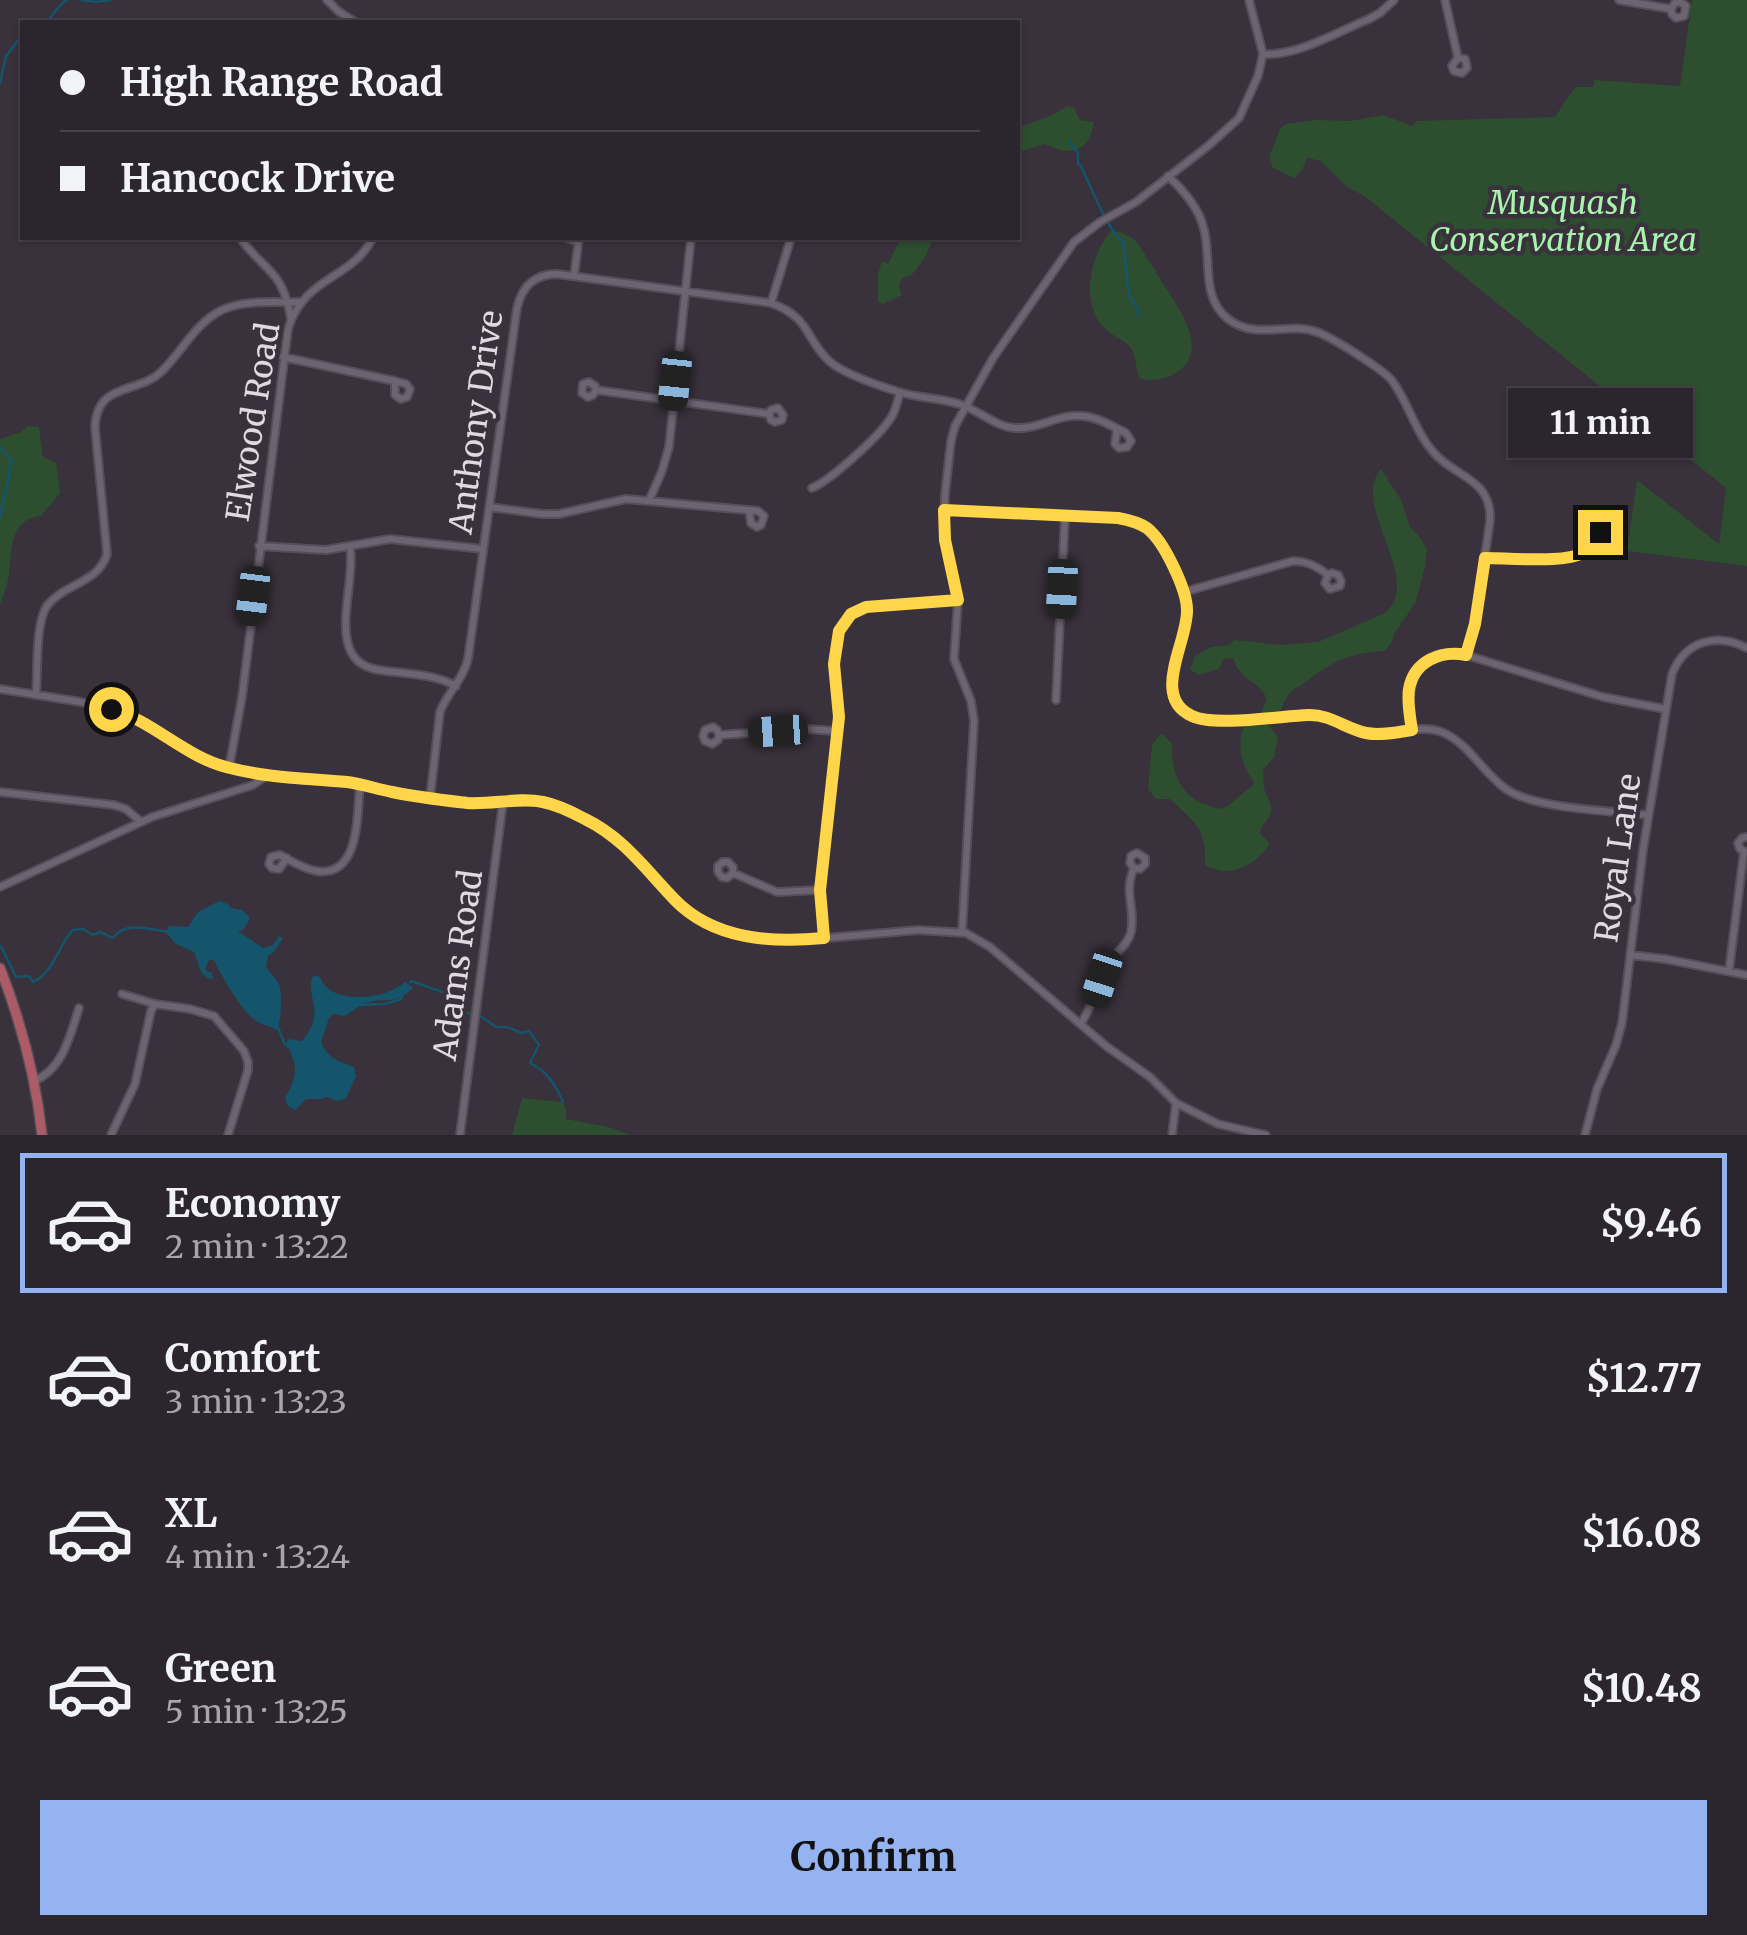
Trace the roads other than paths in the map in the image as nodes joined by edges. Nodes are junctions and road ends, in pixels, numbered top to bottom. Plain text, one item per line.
1 (327, 0) edge
2 (1249, 0) edge
3 (1394, 0) edge
4 (1445, 0) edge
5 (1619, 0) edge
6 (1671, 9) dead end
7 (352, 20) edge
8 (1263, 54) junction
9 (1458, 58) dead end
10 (1168, 176) junction
11 (242, 240) edge
12 (371, 240) edge
13 (578, 240) edge
14 (691, 240) edge
15 (790, 240) edge
16 (574, 276) junction
17 (685, 290) junction
18 (288, 302) junction
19 (300, 302) junction
20 (771, 302) junction
21 (291, 319) junction
22 (284, 357) junction
23 (395, 381) dead end
24 (596, 390) dead end
25 (900, 392) junction
26 (673, 401) junction
27 (965, 406) junction
28 (769, 414) dead end
29 (1117, 429) dead end
30 (812, 488) dead end
31 (649, 501) junction
32 (489, 507) junction
33 (749, 510) dead end
34 (944, 510) junction
35 (1065, 516) junction
36 (1594, 536) dead end
37 (259, 546) junction
38 (350, 547) junction
39 (484, 549) junction
40 (1485, 558) junction
41 (1328, 576) dead end
42 (1184, 592) junction
43 (958, 600) junction
44 (1747, 648) edge
45 (1466, 655) junction
46 (456, 686) junction
47 (0, 688) edge
48 (36, 694) junction
49 (1056, 700) dead end
50 (1665, 708) junction
51 (1412, 730) junction
52 (837, 732) junction
53 (720, 735) dead end
54 (229, 768) junction
55 (266, 775) junction
56 (360, 784) junction
57 (0, 792) edge
58 (430, 798) junction
59 (504, 802) junction
60 (1648, 815) junction
61 (141, 822) junction
62 (1747, 837) edge
63 (1745, 851) edge
64 (286, 858) dead end
65 (1134, 868) dead end
66 (733, 873) dead end
67 (0, 886) edge
68 (820, 890) junction
69 (962, 932) junction
70 (824, 938) junction
71 (1630, 955) junction
72 (0, 968) edge
73 (1729, 971) junction
74 (1747, 975) edge
75 (122, 994) dead end
76 (155, 1004) junction
77 (78, 1008) dead end
78 (1080, 1023) junction
79 (34, 1081) junction
80 (1176, 1103) junction
81 (42, 1135) edge
82 (111, 1135) edge
83 (228, 1135) edge
84 (460, 1135) edge
85 (1172, 1135) edge
86 (1266, 1135) edge
87 (1585, 1135) edge

1 - 7 street
2 - 8 street
3 - 8 street
4 - 9 street
5 - 6 street
8 - 10 street
10 - 27 street
10 - 40 street
11 - 18 street
12 - 19 street, Elwood Road
13 - 16 street
14 - 17 street
15 - 20 street
16 - 17 street, Anthony Drive
16 - 32 street, Anthony Drive
17 - 20 street, Anthony Drive
17 - 26 street
18 - 19 street
18 - 21 street
18 - 48 street
19 - 21 street, Elwood Road
20 - 25 street
21 - 22 street, Elwood Road
22 - 23 street
22 - 37 street, Elwood Road
24 - 26 street
25 - 27 street
25 - 30 street
26 - 28 street
26 - 31 street
27 - 29 street
27 - 34 street
31 - 32 street
31 - 33 street
32 - 39 street, Anthony Drive
34 - 35 street
34 - 43 street
35 - 42 street
35 - 49 street
36 - 40 street
37 - 38 street
37 - 54 street, Elwood Road
38 - 39 street
38 - 46 street
39 - 46 street, Anthony Drive
40 - 45 street
41 - 42 street
42 - 51 street
43 - 52 street
43 - 69 street
44 - 50 street, Royal Lane
45 - 50 street
45 - 51 street
46 - 58 street, Anthony Drive
47 - 48 street
48 - 54 street
50 - 60 street, Royal Lane
51 - 60 street
52 - 53 street
52 - 68 street
54 - 55 street
55 - 56 street
55 - 61 street
56 - 58 street
56 - 64 street
57 - 61 street
58 - 59 street
59 - 70 street
59 - 84 street, Adams Road
60 - 71 street, Royal Lane
61 - 67 street
62 - 63 street
63 - 73 street
65 - 78 street
66 - 68 street
68 - 70 street
69 - 70 street
69 - 78 street
71 - 73 street
71 - 87 street, Royal Lane
72 - 79 main road
73 - 74 street
75 - 76 street
76 - 82 street
76 - 83 street
77 - 79 street
78 - 80 street
79 - 81 main road
80 - 85 street
80 - 86 street

